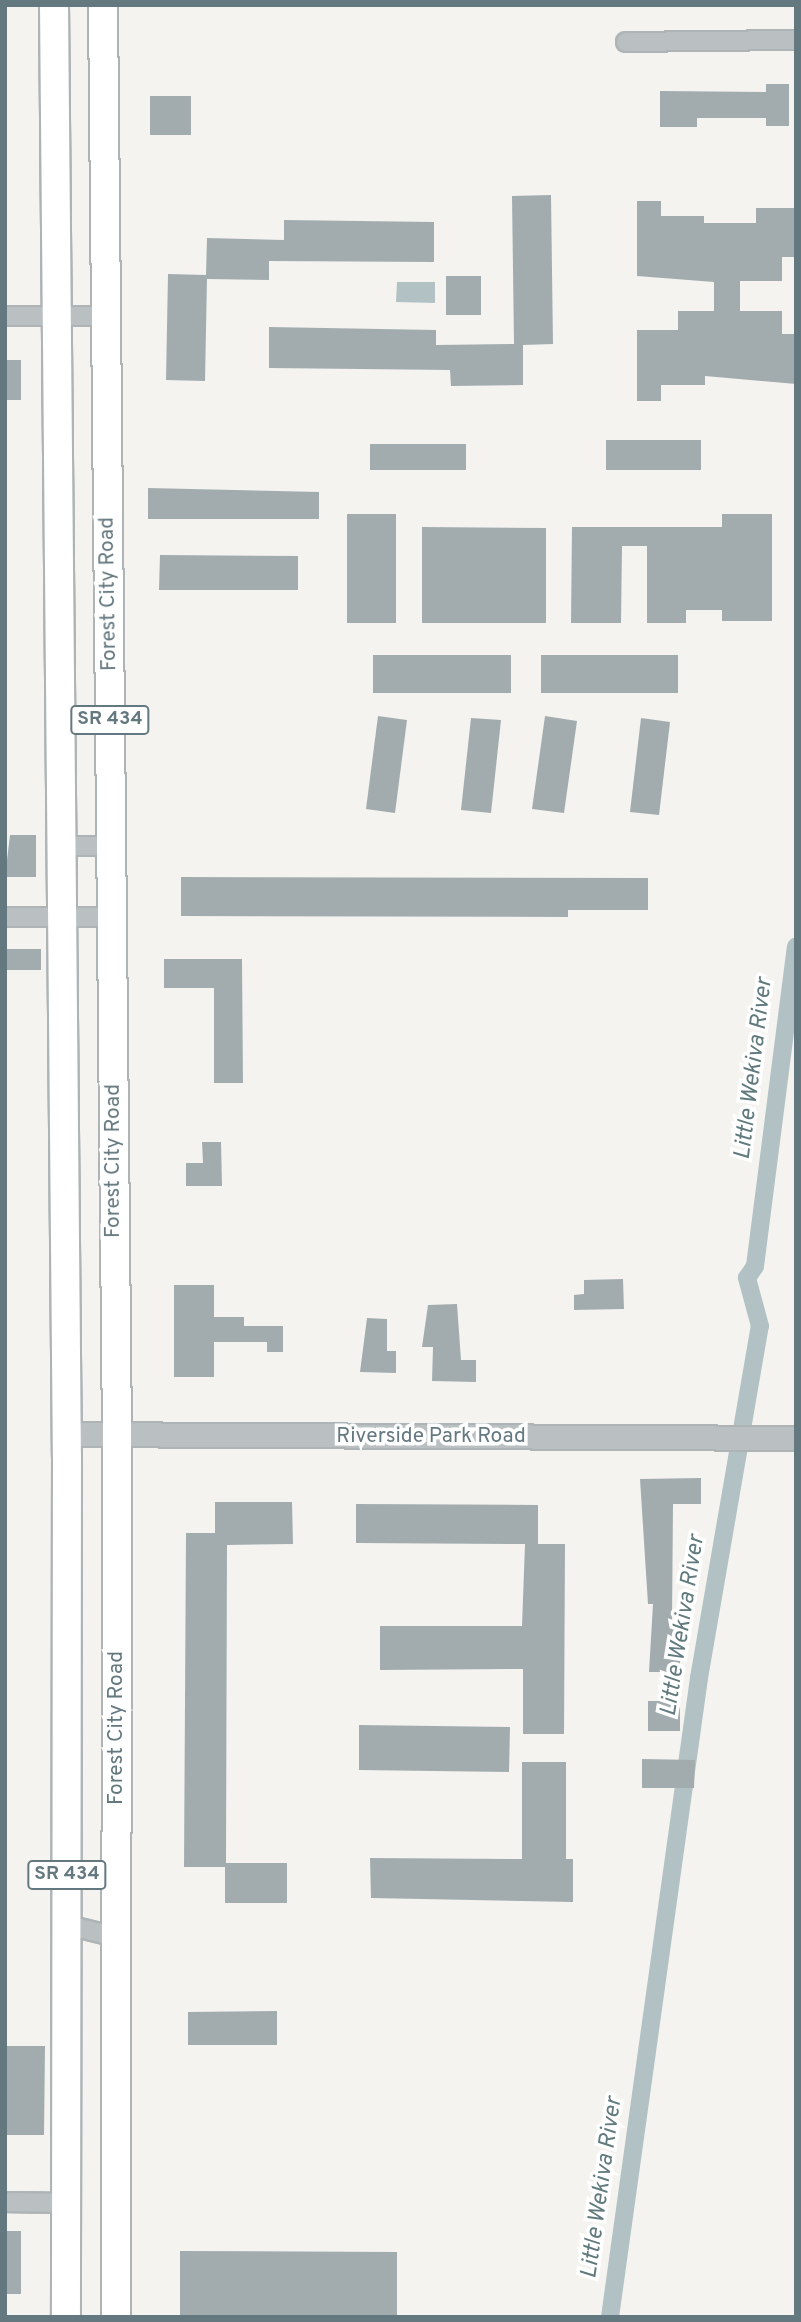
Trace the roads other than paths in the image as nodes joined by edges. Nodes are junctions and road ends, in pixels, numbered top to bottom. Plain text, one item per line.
1 (54, 5) edge
2 (103, 5) edge
3 (796, 40) edge
4 (626, 42) dead end
5 (5, 316) edge
6 (57, 316) junction
7 (106, 316) junction
8 (61, 846) junction
9 (111, 846) junction
10 (5, 917) edge
11 (62, 917) junction
12 (112, 917) junction
13 (67, 1434) junction
14 (117, 1436) junction
15 (796, 1438) edge
16 (67, 1925) junction
17 (116, 1937) junction
18 (5, 2202) edge
19 (66, 2203) junction
20 (66, 2317) edge
21 (116, 2317) edge

1 - 6 main road, SR 434
2 - 7 main road, Forest City Road / SR 434
3 - 4 street
5 - 6 street
6 - 7 street
6 - 8 main road, SR 434
7 - 9 main road, Forest City Road / SR 434
8 - 9 street
8 - 11 main road, SR 434
9 - 12 main road, Forest City Road / SR 434
10 - 11 street
11 - 12 street
11 - 13 main road, SR 434
12 - 14 main road, Forest City Road / SR 434
13 - 14 street, Riverside Park Road
13 - 16 main road, SR 434
14 - 15 street, Riverside Park Road
14 - 17 main road, Forest City Road / SR 434
16 - 17 street
16 - 19 main road, SR 434
17 - 21 main road, Forest City Road / SR 434
18 - 19 street
19 - 20 main road, SR 434

